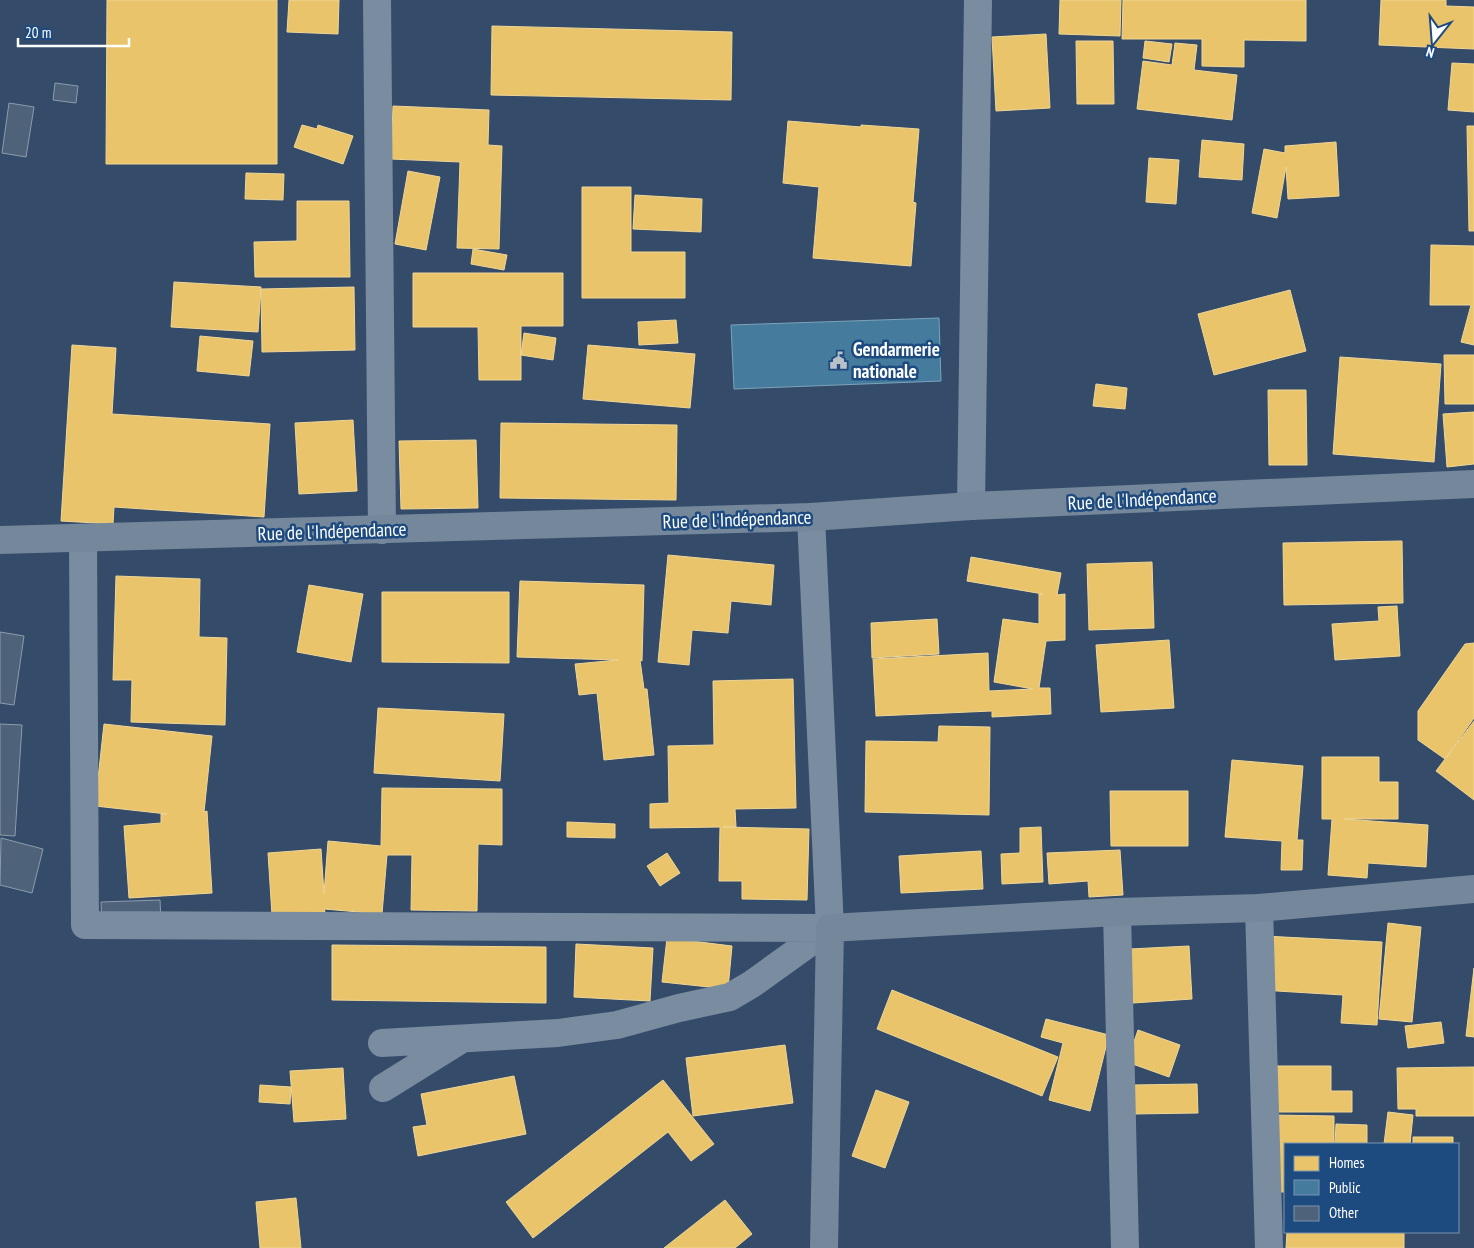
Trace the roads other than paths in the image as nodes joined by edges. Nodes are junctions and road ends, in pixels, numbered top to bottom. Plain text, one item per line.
1 (377, 0) edge
2 (978, 0) edge
3 (1474, 484) edge
4 (971, 506) junction
5 (811, 517) junction
6 (382, 530) junction
7 (83, 538) junction
8 (0, 540) edge
9 (1474, 889) edge
10 (1259, 908) junction
11 (1117, 912) junction
12 (830, 928) junction
13 (463, 1038) junction
14 (382, 1043) dead end
15 (383, 1088) dead end
16 (824, 1248) edge
17 (1125, 1248) edge
18 (1269, 1248) edge

1 - 6 street
2 - 4 street
3 - 4 main road, Rue de l'Indépendance
4 - 5 main road, Rue de l'Indépendance
5 - 6 main road, Rue de l'Indépendance
5 - 12 street
6 - 7 main road, Rue de l'Indépendance
7 - 8 main road, Rue de l'Indépendance
7 - 12 street
9 - 10 main road
10 - 11 main road
10 - 18 street
11 - 12 main road
11 - 17 street
12 - 13 street
12 - 16 main road
13 - 14 street
13 - 15 street

